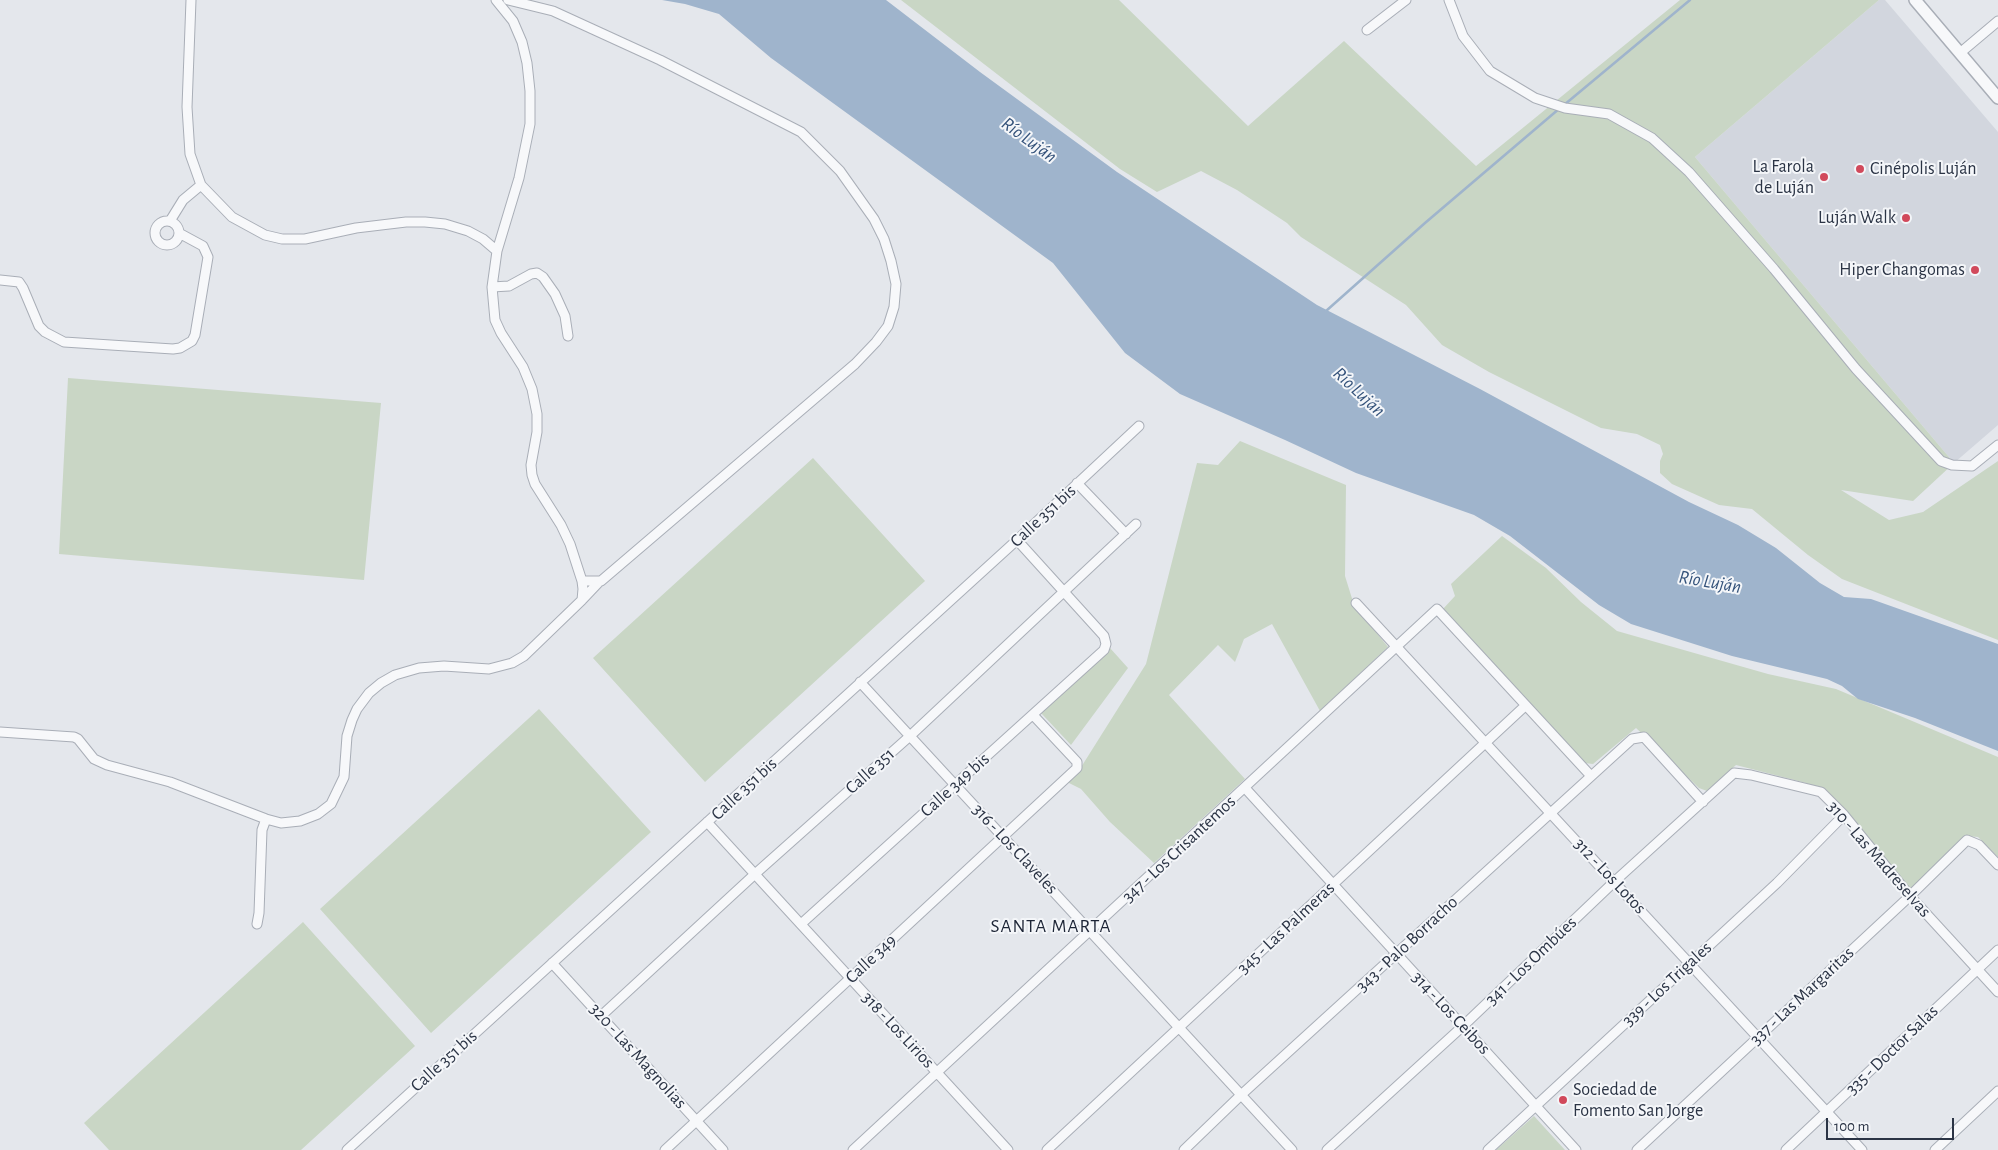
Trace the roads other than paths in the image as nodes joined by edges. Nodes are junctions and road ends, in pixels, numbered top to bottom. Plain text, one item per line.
1 (191, 0) edge
2 (496, 0) edge
3 (508, 0) edge
4 (1406, 0) edge
5 (1449, 0) edge
6 (1915, 0) edge
7 (1998, 21) edge
8 (1367, 30) dead end
9 (1960, 52) junction
10 (1998, 98) edge
11 (201, 185) junction
12 (170, 221) junction
13 (179, 233) junction
14 (497, 252) junction
15 (0, 280) edge
16 (492, 287) junction
17 (568, 336) dead end
18 (1139, 426) dead end
19 (1998, 445) edge
20 (1078, 483) junction
21 (1136, 524) dead end
22 (1126, 534) junction
23 (1017, 540) junction
24 (582, 581) junction
25 (600, 581) junction
26 (1063, 592) junction
27 (582, 600) junction
28 (1356, 603) dead end
29 (1396, 647) junction
30 (860, 682) junction
31 (1525, 706) junction
32 (1033, 715) junction
33 (0, 732) edge
34 (910, 736) junction
35 (1486, 742) junction
36 (1734, 773) joint
37 (1591, 776) junction
38 (955, 785) junction
39 (1245, 788) junction
40 (1703, 802) junction
41 (1551, 812) junction
42 (1844, 815) junction
43 (266, 819) junction
44 (707, 822) junction
45 (1003, 837) junction
46 (1998, 865) edge
47 (755, 874) junction
48 (1615, 881) junction
49 (1332, 885) junction
50 (1910, 896) junction
51 (257, 924) dead end
52 (801, 924) junction
53 (1090, 931) junction
54 (1998, 950) edge
55 (1397, 954) junction
56 (552, 963) junction
57 (1689, 963) junction
58 (1977, 969) junction
59 (850, 978) junction
60 (1998, 992) edge
61 (601, 1016) junction
62 (1463, 1026) junction
63 (1178, 1027) junction
64 (1757, 1037) junction
65 (937, 1072) junction
66 (1998, 1091) edge
67 (1241, 1096) junction
68 (1537, 1105) junction
69 (1826, 1112) junction
70 (697, 1121) junction
71 (347, 1150) edge
72 (665, 1150) edge
73 (723, 1150) edge
74 (853, 1150) edge
75 (1008, 1150) edge
76 (1046, 1150) edge
77 (1184, 1150) edge
78 (1292, 1150) edge
79 (1327, 1150) edge
80 (1488, 1150) edge
81 (1576, 1150) edge
82 (1637, 1150) edge
83 (1786, 1150) edge
84 (1862, 1150) edge
85 (1935, 1150) edge

1 - 11 street
2 - 14 street
3 - 25 street
4 - 8 street
5 - 19 street
6 - 9 street
7 - 9 street
9 - 10 street
11 - 12 street
11 - 14 street
12 - 13 street
12 - 13 street
13 - 15 street
14 - 16 street
16 - 17 street
16 - 24 street
18 - 20 street, Calle 351 bis
20 - 22 street
20 - 23 street, Calle 351 bis
21 - 22 street, Calle 351
22 - 26 street, Calle 351
23 - 26 street
23 - 30 street, Calle 351 bis
24 - 25 street
24 - 27 street
25 - 27 street
26 - 32 street, Calle 349 bis
26 - 34 street, Calle 351
27 - 43 street
28 - 29 street, 312 - Los Lotos
29 - 31 street, 347 - Los Crisantemos
29 - 35 street, 312 - Los Lotos
29 - 39 street, 347 - Los Crisantemos
30 - 34 street, 316 - Los Claveles
30 - 44 street, Calle 351 bis
31 - 35 street, 345 - Las Palmeras
31 - 37 street
32 - 38 street, Calle 349 bis
32 - 45 street, Calle 349
33 - 43 street
34 - 38 street, 316 - Los Claveles
34 - 47 street, Calle 351
35 - 41 street, 312 - Los Lotos
35 - 49 street, 345 - Las Palmeras
36 - 40 street, 341 - Los Ombúes
36 - 42 street, 310 - Las Madreselvas
37 - 40 street, 343 - Palo Borracho
37 - 41 street, 343 - Palo Borracho
38 - 45 street, 316 - Los Claveles
38 - 52 street, Calle 349 bis
39 - 49 street, 314 - Los Ceibos
39 - 53 street, 347 - Los Crisantemos
40 - 48 street, 341 - Los Ombúes
41 - 48 street, 312 - Los Lotos
41 - 55 street, 343 - Palo Borracho
42 - 50 street, 310 - Las Madreselvas
42 - 57 street, 339 - Los Trigales
43 - 51 street
44 - 47 street, 318 - Los Lirios
44 - 56 street, Calle 351 bis
45 - 53 street, 316 - Los Claveles
45 - 59 street, Calle 349
46 - 50 street, 337 - Las Margaritas
47 - 52 street, 318 - Los Lirios
47 - 61 street, Calle 351
48 - 57 street, 312 - Los Lotos
48 - 62 street, 341 - Los Ombúes
49 - 55 street, 314 - Los Ceibos
49 - 63 street, 345 - Las Palmeras
50 - 58 street, 310 - Las Madreselvas
50 - 64 street, 337 - Las Margaritas
52 - 59 street, 318 - Los Lirios
53 - 63 street, 316 - Los Claveles
53 - 65 street, 347 - Los Crisantemos
54 - 58 street, 335 - Doctor Salas
55 - 62 street, 314 - Los Ceibos
55 - 67 street, 343 - Palo Borracho
56 - 61 street, 320 - Las Magnolias
56 - 71 street, Calle 351 bis
57 - 64 street, 312 - Los Lotos
57 - 68 street, 339 - Los Trigales
58 - 60 street, 310 - Las Madreselvas
58 - 69 street, 335 - Doctor Salas
59 - 65 street, 318 - Los Lirios
59 - 70 street, Calle 349
61 - 70 street, 320 - Las Magnolias
62 - 68 street, 314 - Los Ceibos
62 - 79 street, 341 - Los Ombúes
63 - 67 street, 316 - Los Claveles
63 - 76 street, 345 - Las Palmeras
64 - 69 street, 312 - Los Lotos
64 - 82 street, 337 - Las Margaritas
65 - 74 street, 347 - Los Crisantemos
65 - 75 street, 318 - Los Lirios
66 - 85 street
67 - 77 street, 343 - Palo Borracho
67 - 78 street, 316 - Los Claveles
68 - 80 street, 339 - Los Trigales
68 - 81 street, 314 - Los Ceibos
69 - 83 street, 335 - Doctor Salas
69 - 84 street, 312 - Los Lotos
70 - 72 street, Calle 349
70 - 73 street, 320 - Las Magnolias

